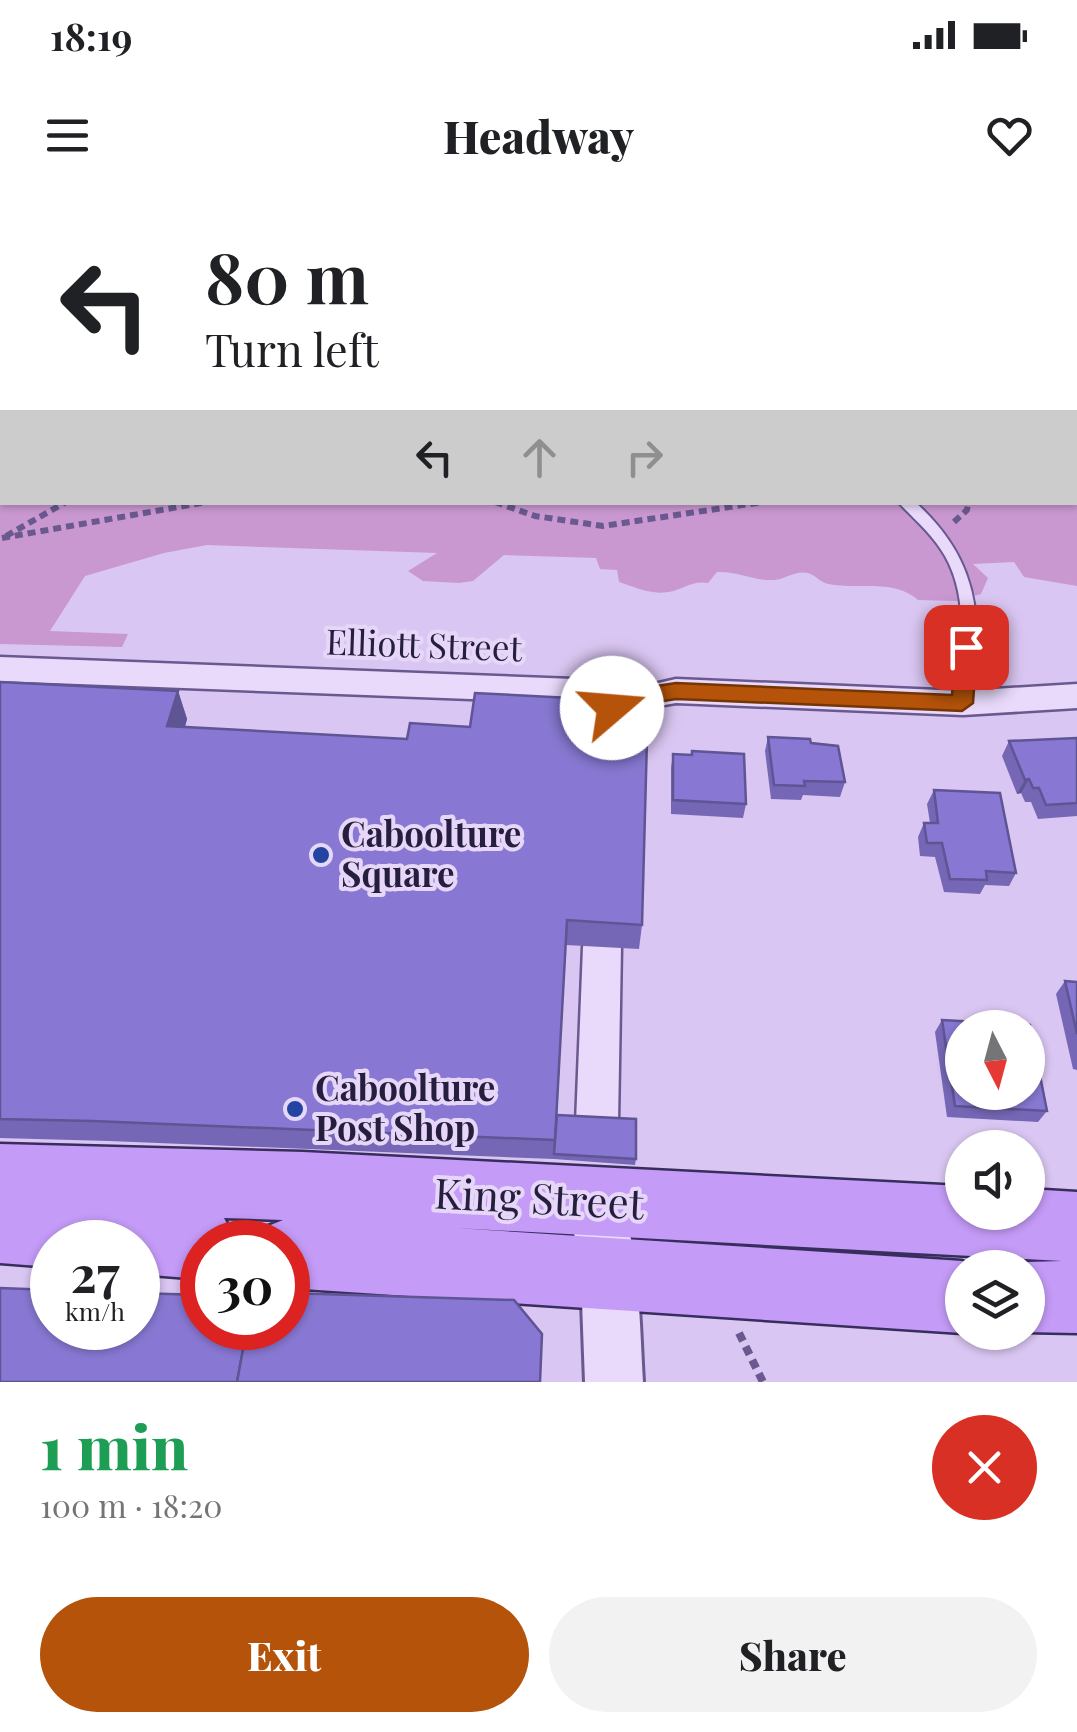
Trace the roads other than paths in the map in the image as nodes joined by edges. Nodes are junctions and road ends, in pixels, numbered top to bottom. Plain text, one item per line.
1 (910, 505) edge
2 (0, 670) edge
3 (1077, 696) edge
4 (962, 703) junction
5 (602, 947) edge
6 (596, 1162) junction
7 (0, 1178) edge
8 (1077, 1227) edge
9 (0, 1228) edge
10 (180, 1242) edge
11 (310, 1255) edge
12 (609, 1275) junction
13 (945, 1296) edge
14 (1045, 1298) edge
15 (1077, 1298) edge
16 (614, 1382) edge

1 - 4 lane
2 - 4 street, Elliott Street
3 - 4 street, Elliott Street
5 - 6 street
6 - 7 main road, King Street
6 - 8 main road, King Street
6 - 12 street
9 - 10 main road
11 - 12 main road, King Street
12 - 13 main road, King Street
12 - 16 street
14 - 15 main road

